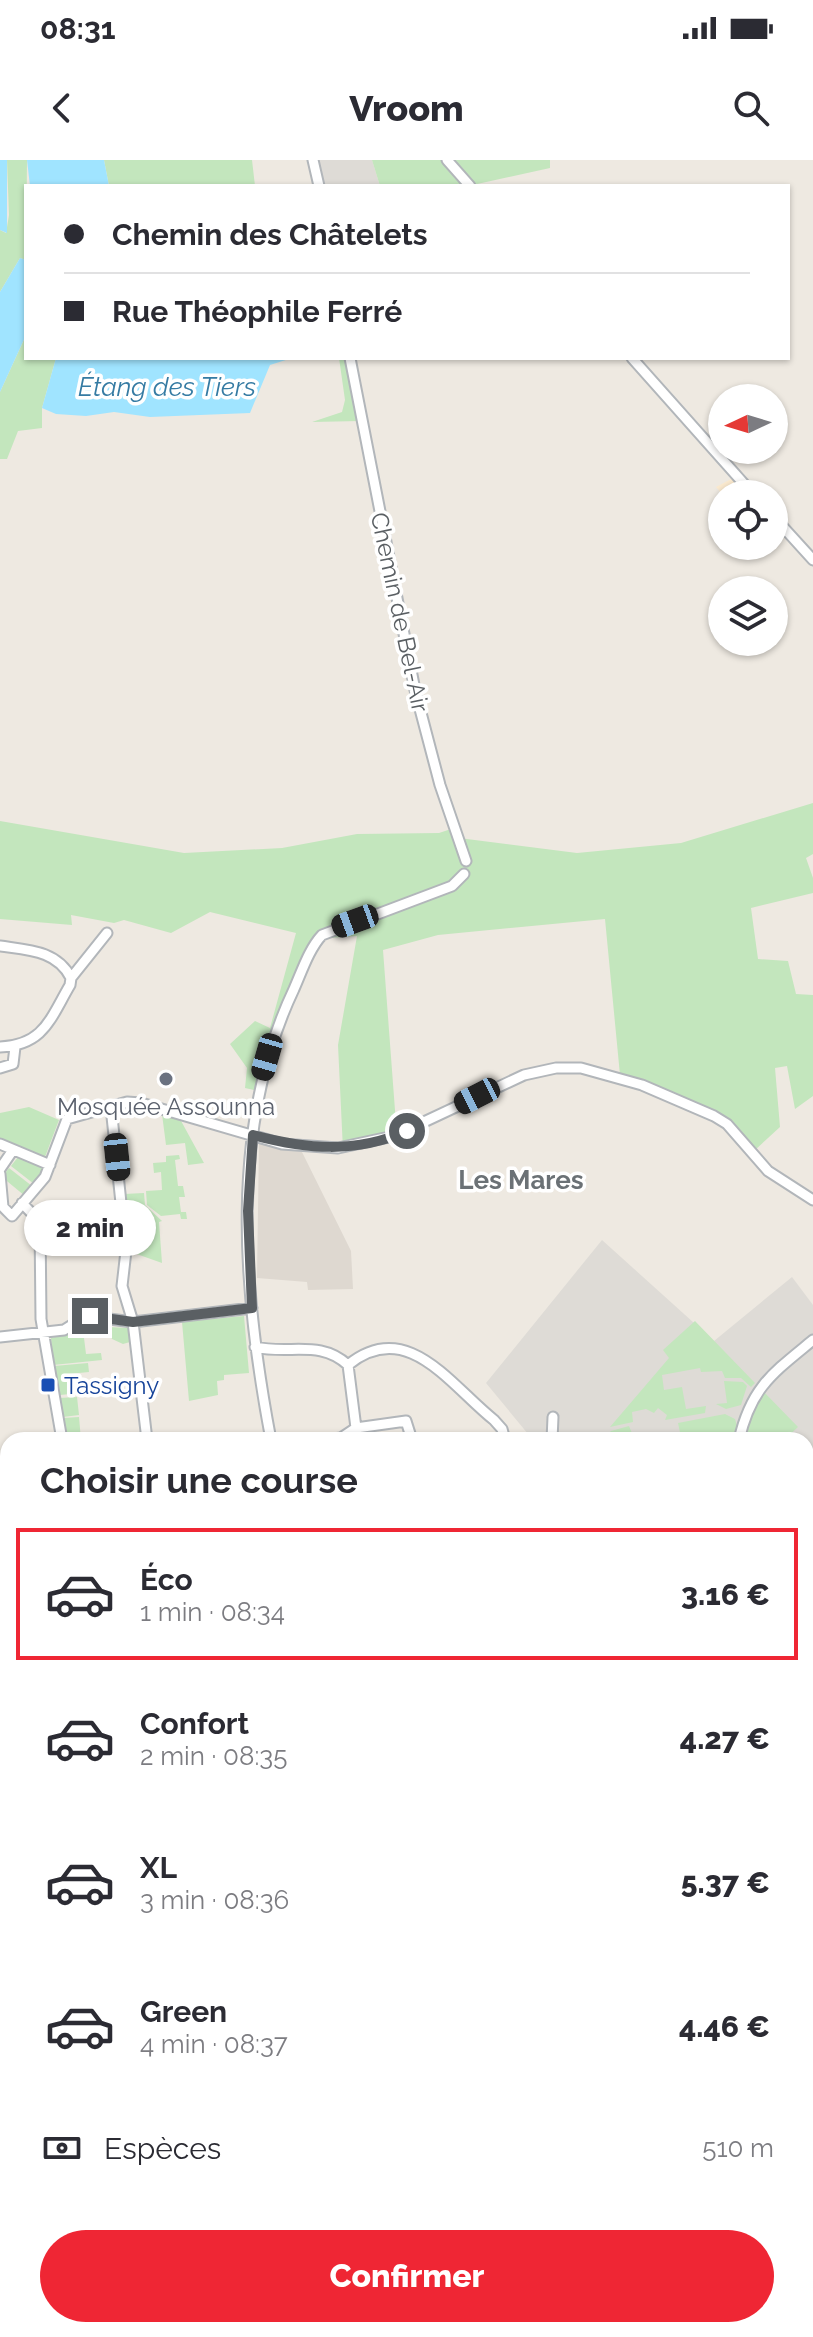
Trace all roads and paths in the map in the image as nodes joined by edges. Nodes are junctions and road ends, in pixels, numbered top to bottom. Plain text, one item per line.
1 (313, 160) edge
2 (447, 160) edge
3 (319, 184) edge
4 (468, 184) edge
5 (350, 360) edge
6 (634, 360) edge
7 (741, 480) edge
8 (788, 532) edge
9 (813, 560) edge
10 (466, 861) dead end
11 (464, 874) dead end
12 (107, 933) dead end
13 (0, 946) edge
14 (69, 974) junction
15 (0, 1047) edge
16 (15, 1047) junction
17 (0, 1068) edge
18 (111, 1107) junction
19 (253, 1135) junction
20 (0, 1144) edge
21 (13, 1150) junction
22 (50, 1165) junction
23 (0, 1172) edge
24 (813, 1200) edge
25 (22, 1203) junction
26 (252, 1308) junction
27 (133, 1322) junction
28 (43, 1333) junction
29 (0, 1337) edge
30 (813, 1340) edge
31 (255, 1347) junction
32 (348, 1365) junction
33 (553, 1417) dead end
34 (356, 1428) junction
35 (61, 1432) edge
36 (146, 1432) edge
37 (270, 1432) edge
38 (350, 1432) edge
39 (409, 1432) edge
40 (503, 1432) edge
41 (552, 1432) edge
42 (741, 1432) edge

1 - 3 street
2 - 4 street
5 - 10 street, Chemin de Bel-Air
6 - 7 street
8 - 9 street
11 - 19 street
12 - 14 street
13 - 14 street
14 - 16 street
15 - 16 street
16 - 17 street
18 - 19 street
18 - 22 street
18 - 27 street
19 - 24 street
19 - 26 street
20 - 21 street
21 - 22 street
21 - 23 street
22 - 25 street
23 - 25 street
25 - 28 street
26 - 27 street
26 - 31 street
27 - 28 street
27 - 36 street
28 - 29 street
28 - 35 street
30 - 42 street
31 - 32 street
31 - 37 street
32 - 34 street
32 - 40 street
33 - 41 street
34 - 38 street
34 - 39 street

